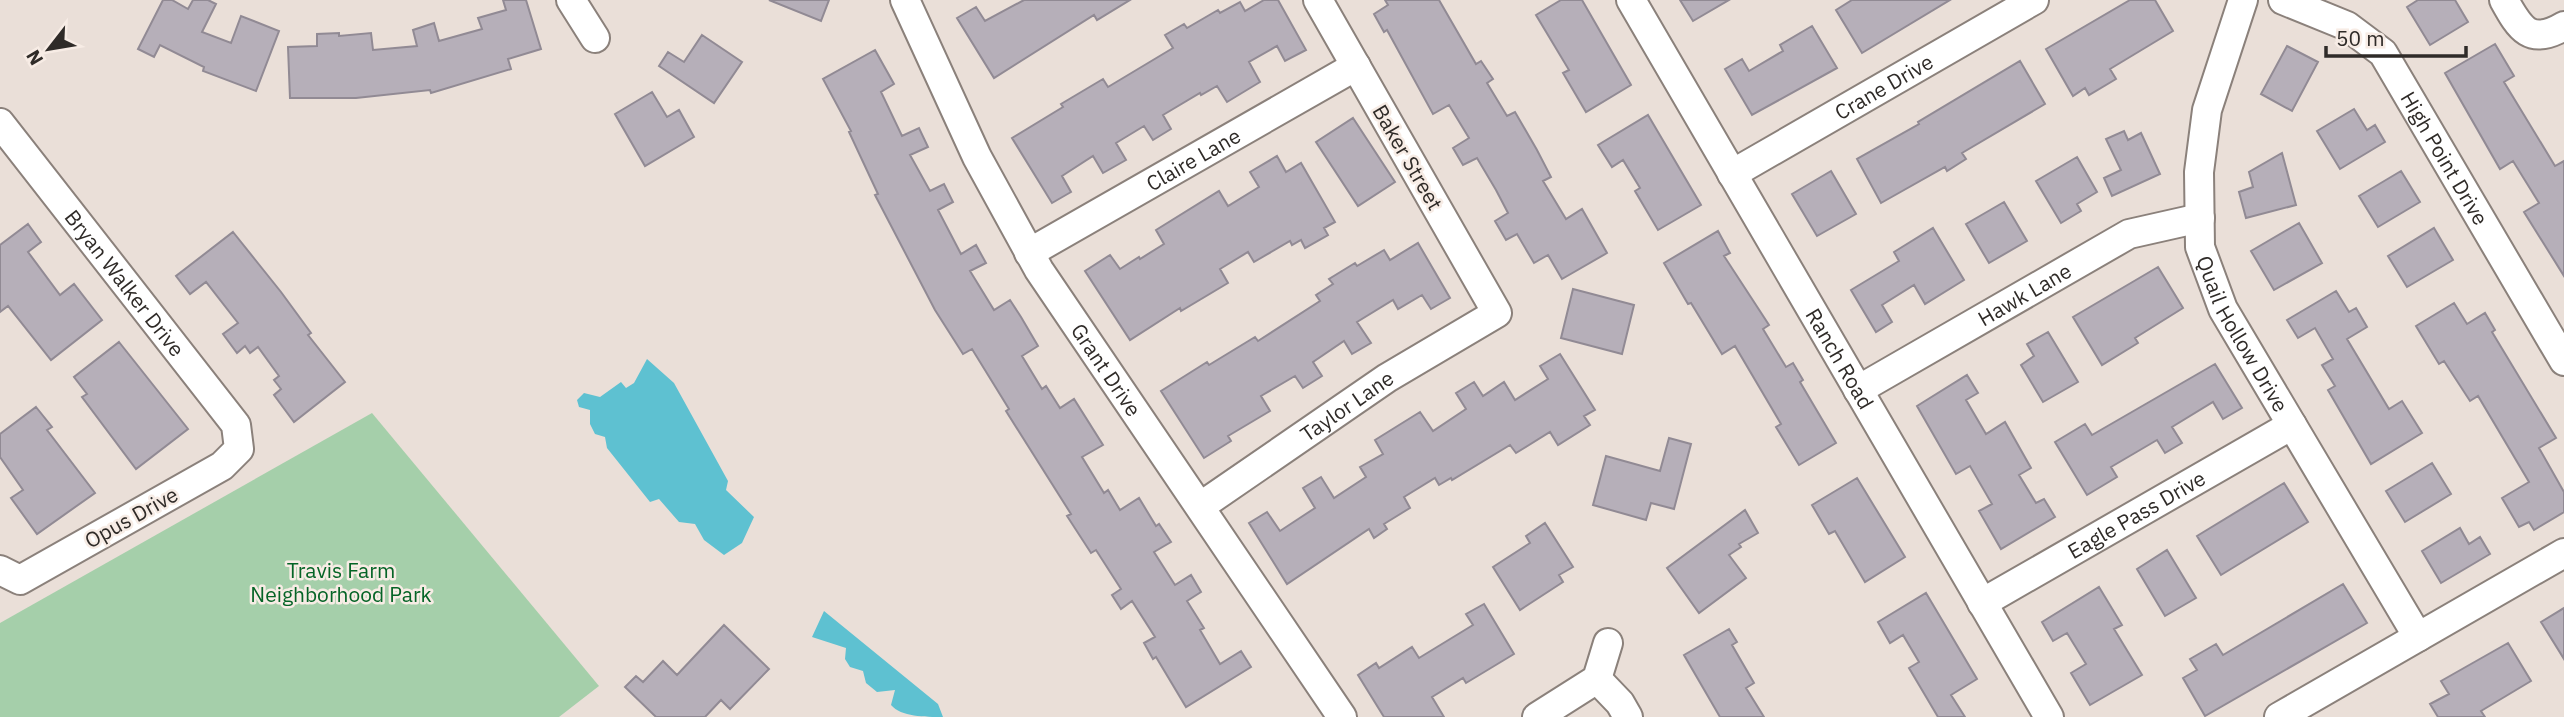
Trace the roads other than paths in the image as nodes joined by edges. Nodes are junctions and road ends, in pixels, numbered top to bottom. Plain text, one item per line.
1 (571, 0) edge
2 (904, 0) edge
3 (1318, 0) edge
4 (1631, 0) edge
5 (2034, 0) edge
6 (2243, 0) edge
7 (2283, 0) edge
8 (2504, 0) edge
9 (2564, 26) edge
10 (595, 38) dead end
11 (1356, 65) junction
12 (0, 123) edge
13 (1732, 174) junction
14 (2200, 218) junction
15 (1030, 253) junction
16 (1497, 313) joint
17 (2564, 361) edge
18 (1858, 390) junction
19 (2292, 425) junction
20 (239, 449) joint
21 (1201, 506) junction
22 (2564, 552) edge
23 (10, 575) edge
24 (1982, 603) junction
25 (2418, 637) junction
26 (1608, 643) dead end
27 (1597, 679) junction
28 (1342, 717) edge
29 (1536, 717) edge
30 (1628, 717) edge
31 (2049, 717) edge
32 (2279, 717) edge

1 - 10 street
2 - 15 street, Grant Drive
3 - 11 street, Baker Street
4 - 13 street, Ranch Road
5 - 13 street, Crane Drive
6 - 14 street, Quail Hollow Drive
7 - 17 street, High Point Drive
8 - 9 street
11 - 15 street, Claire Lane
11 - 16 street, Baker Street
12 - 20 street, Bryan Walker Drive
13 - 18 street, Ranch Road
14 - 18 street, Hawk Lane
14 - 19 street, Quail Hollow Drive
15 - 21 street, Grant Drive
16 - 21 street, Taylor Lane
18 - 24 street, Ranch Road
19 - 24 street, Eagle Pass Drive
19 - 25 street, Quail Hollow Drive
20 - 23 street, Opus Drive
21 - 28 street, Grant Drive
22 - 25 street
24 - 31 street, Ranch Road
25 - 32 street
26 - 27 street
27 - 29 street
27 - 30 street

